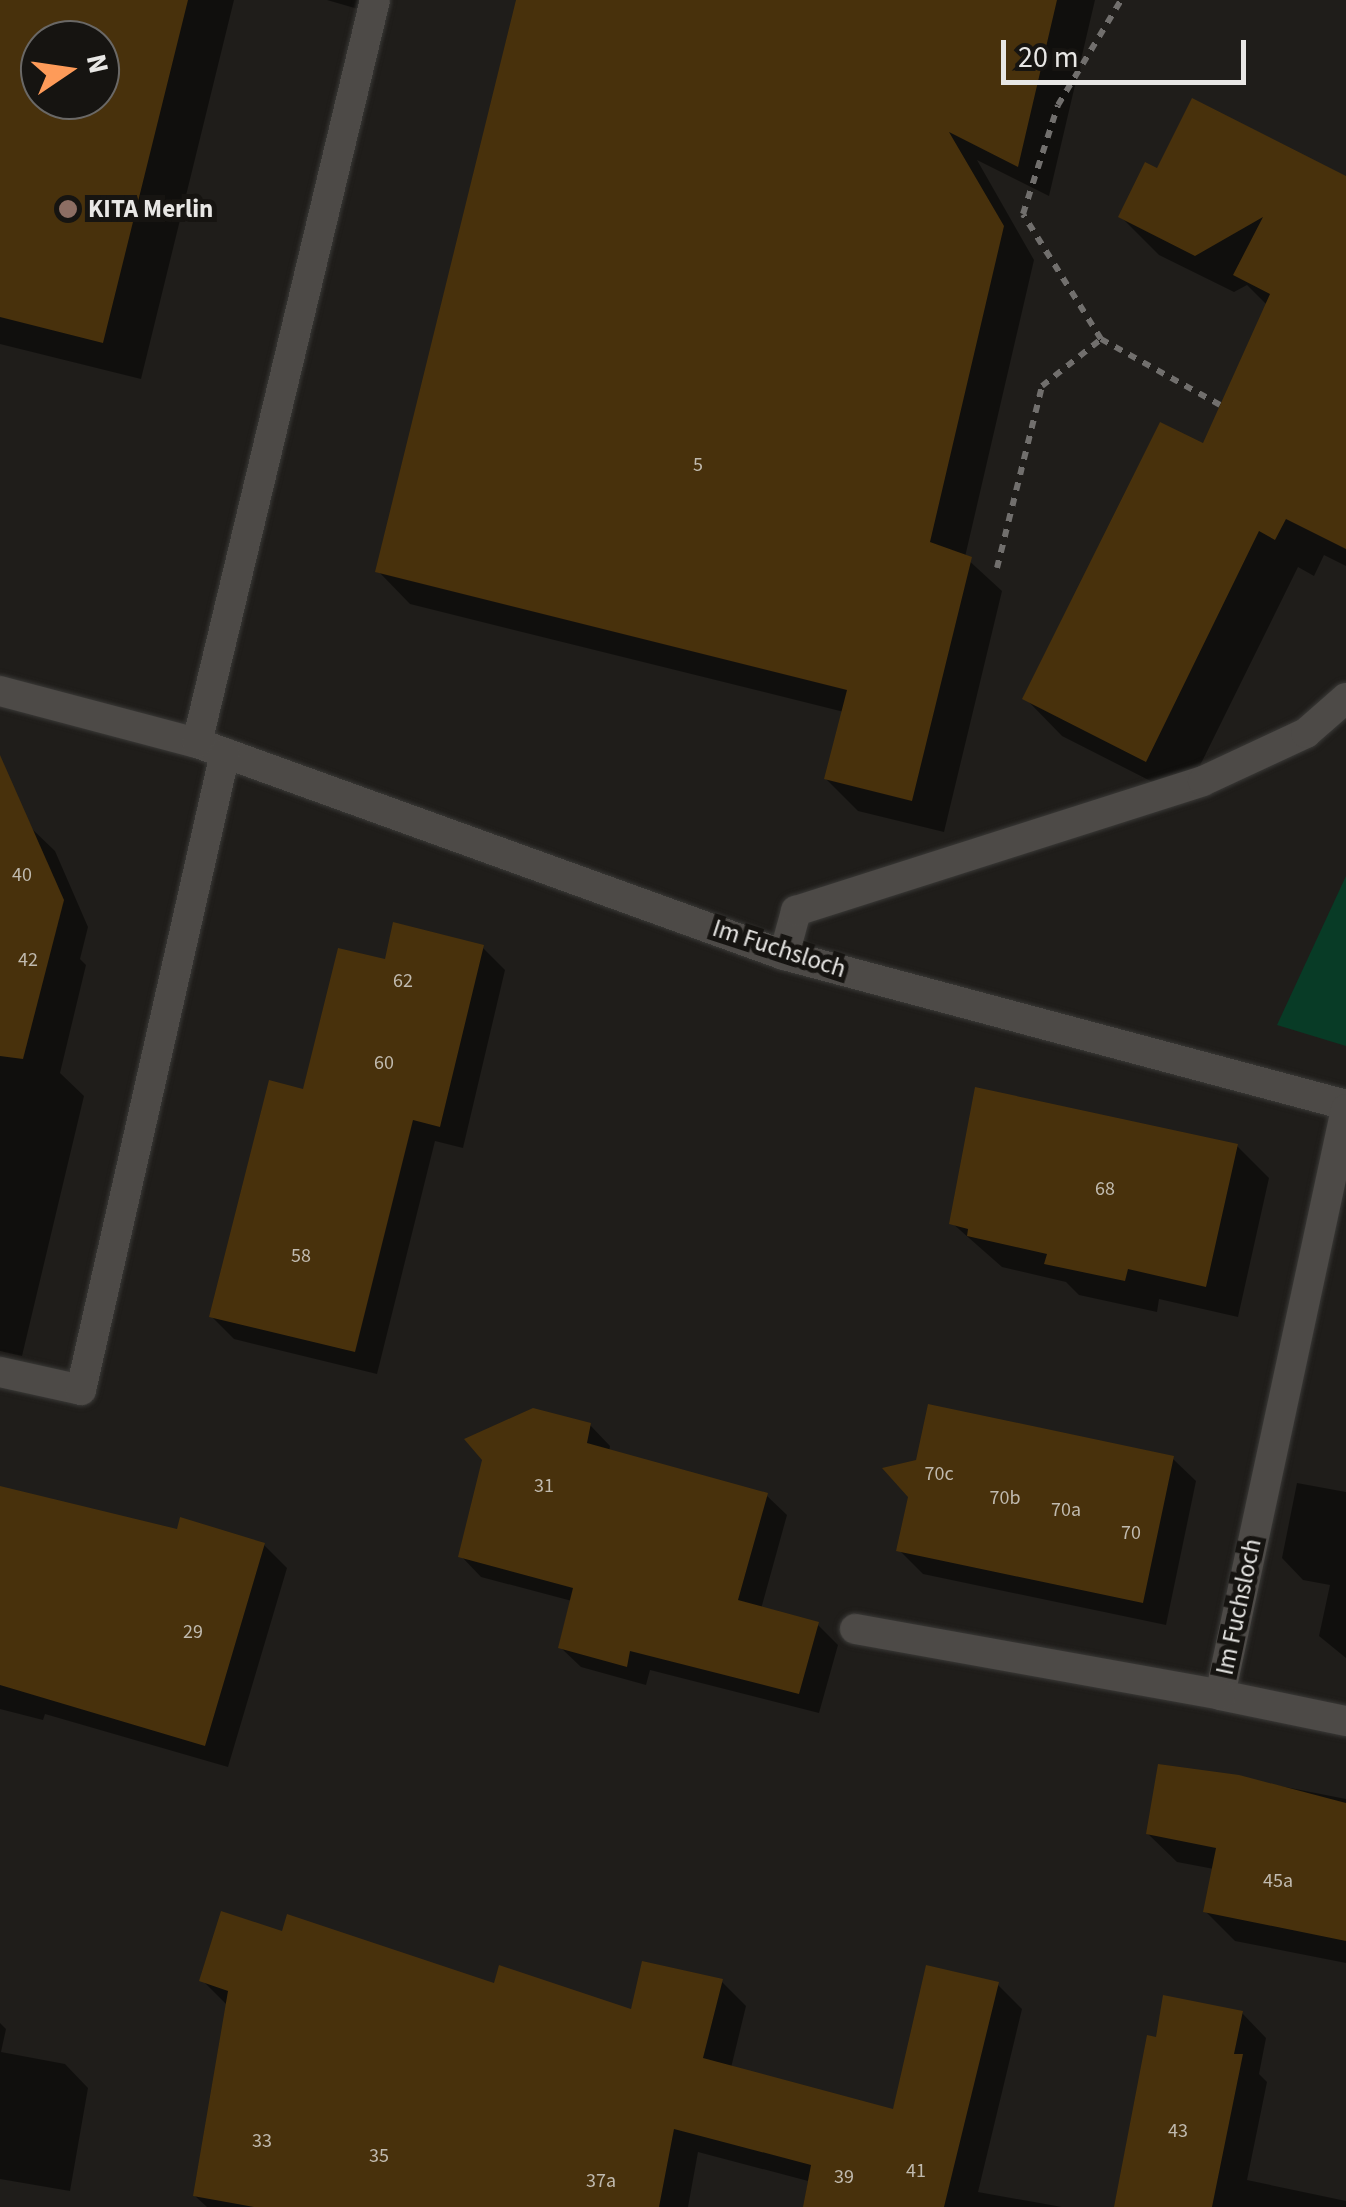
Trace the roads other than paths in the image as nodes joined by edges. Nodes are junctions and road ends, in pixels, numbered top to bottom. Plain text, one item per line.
1 (374, 0) edge
2 (0, 690) edge
3 (1346, 698) edge
4 (211, 748) junction
5 (784, 954) junction
6 (1346, 1107) edge
7 (0, 1372) edge
8 (856, 1630) dead end
9 (1220, 1694) junction
10 (1346, 1721) edge

1 - 4 street
2 - 4 street, Im Fuchsloch
3 - 5 street
4 - 5 street, Im Fuchsloch
4 - 7 street
5 - 6 street, Im Fuchsloch
6 - 9 street, Im Fuchsloch
8 - 9 street, Im Fuchsloch
9 - 10 street, Im Fuchsloch

